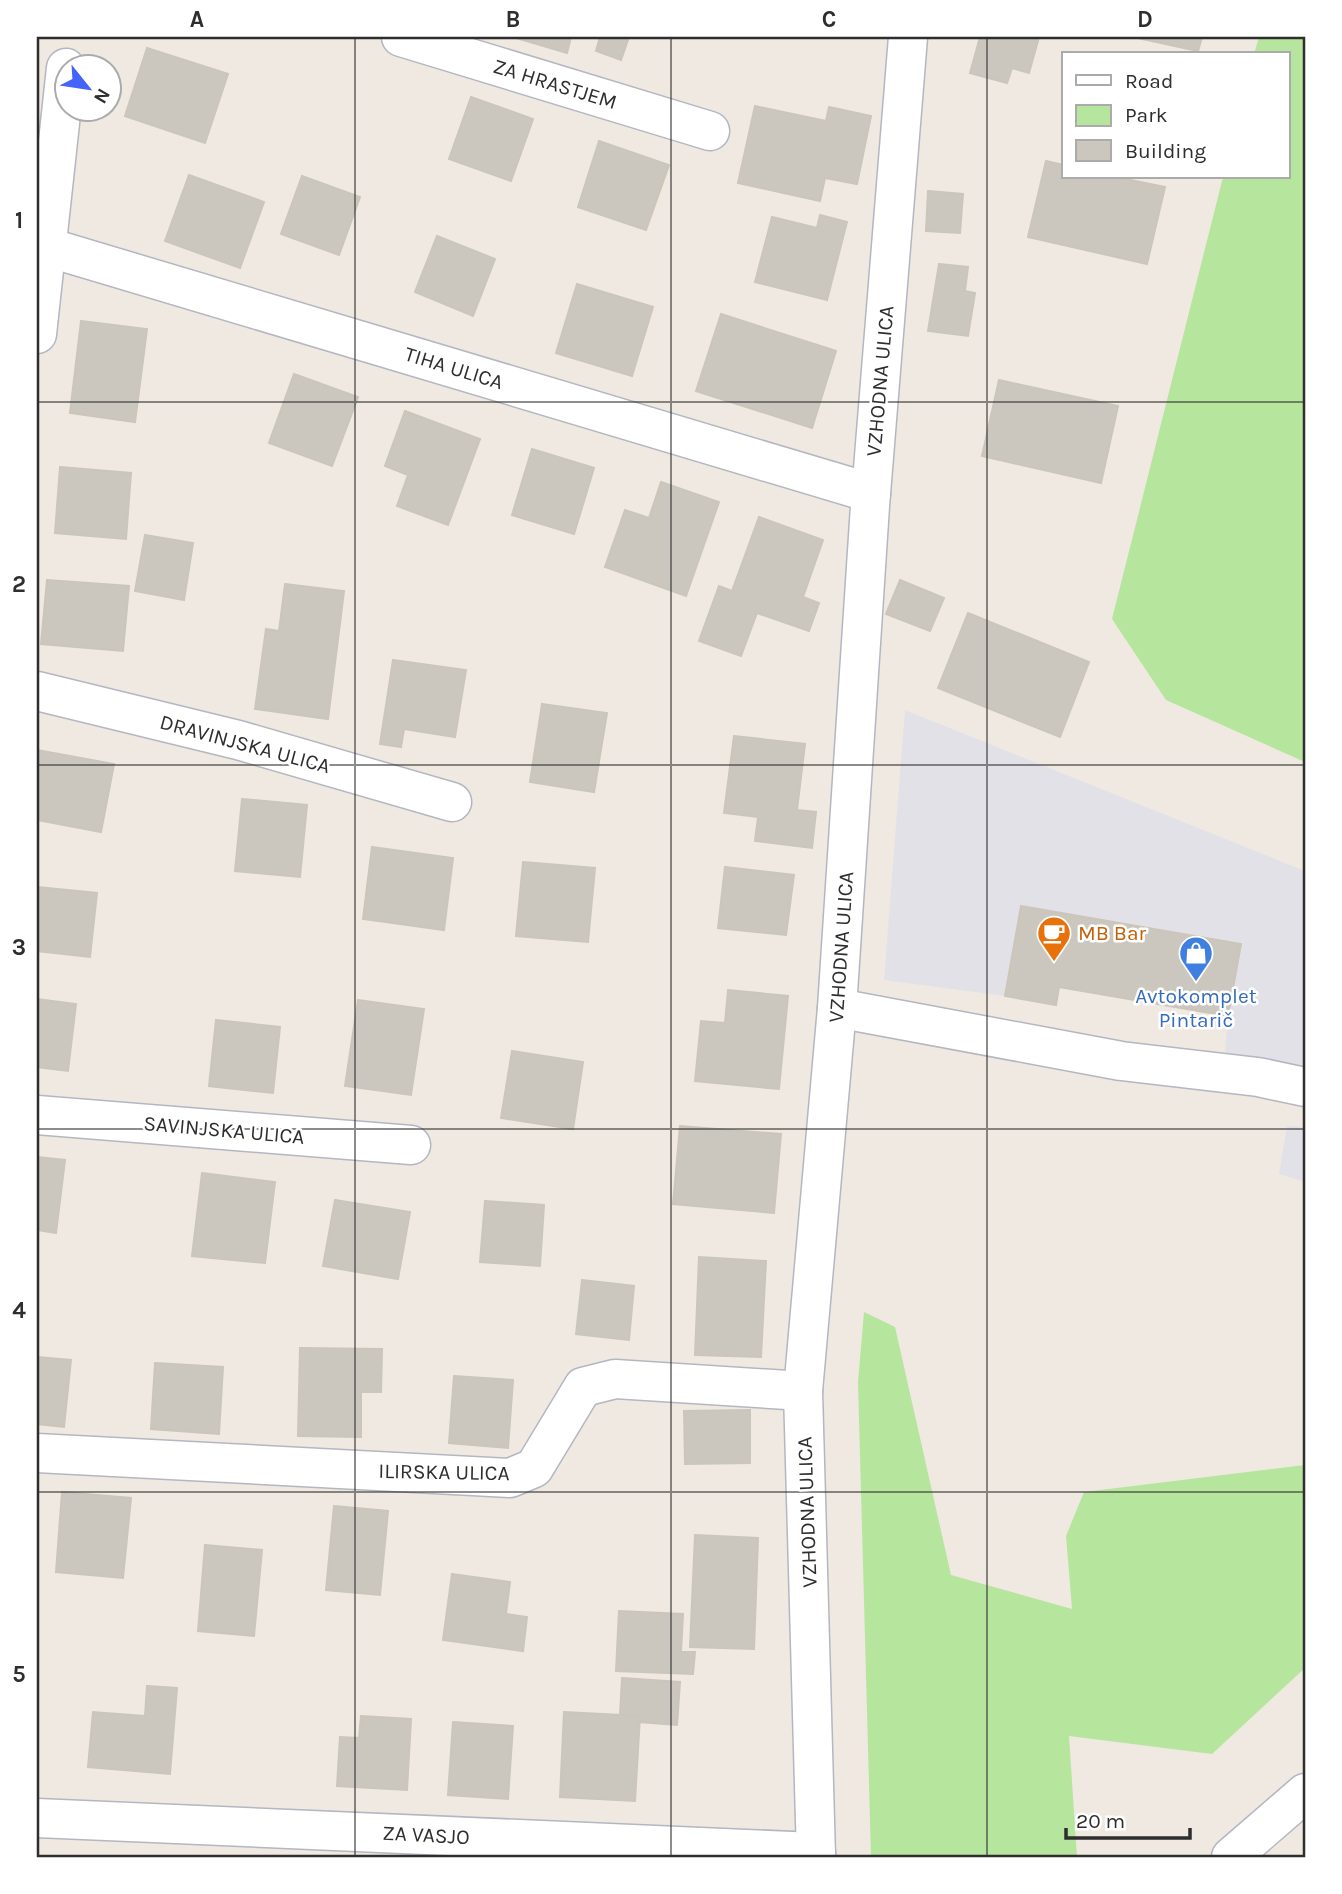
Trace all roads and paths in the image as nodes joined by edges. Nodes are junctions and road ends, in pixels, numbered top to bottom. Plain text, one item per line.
1 (401, 37) edge
2 (908, 37) edge
3 (60, 122) edge
4 (710, 131) dead end
5 (43, 245) edge
6 (37, 334) edge
7 (871, 493) junction
8 (37, 691) edge
9 (452, 802) dead end
10 (837, 1008) junction
11 (1305, 1087) edge
12 (37, 1115) edge
13 (411, 1145) dead end
14 (803, 1391) junction
15 (37, 1453) edge
16 (1305, 1793) edge
17 (37, 1818) edge
18 (816, 1855) edge
19 (1231, 1857) edge

1 - 4 street, ZA HRASTJEM
2 - 7 street, VZHODNA ULICA
3 - 5 street
5 - 6 street
5 - 7 street, TIHA ULICA
7 - 10 street, VZHODNA ULICA
8 - 9 street, DRAVINJSKA ULICA
10 - 11 street
10 - 14 street, VZHODNA ULICA
12 - 13 street, SAVINJSKA ULICA
14 - 15 street, ILIRSKA ULICA
14 - 18 street, VZHODNA ULICA
16 - 19 street
17 - 18 street, ZA VASJO

